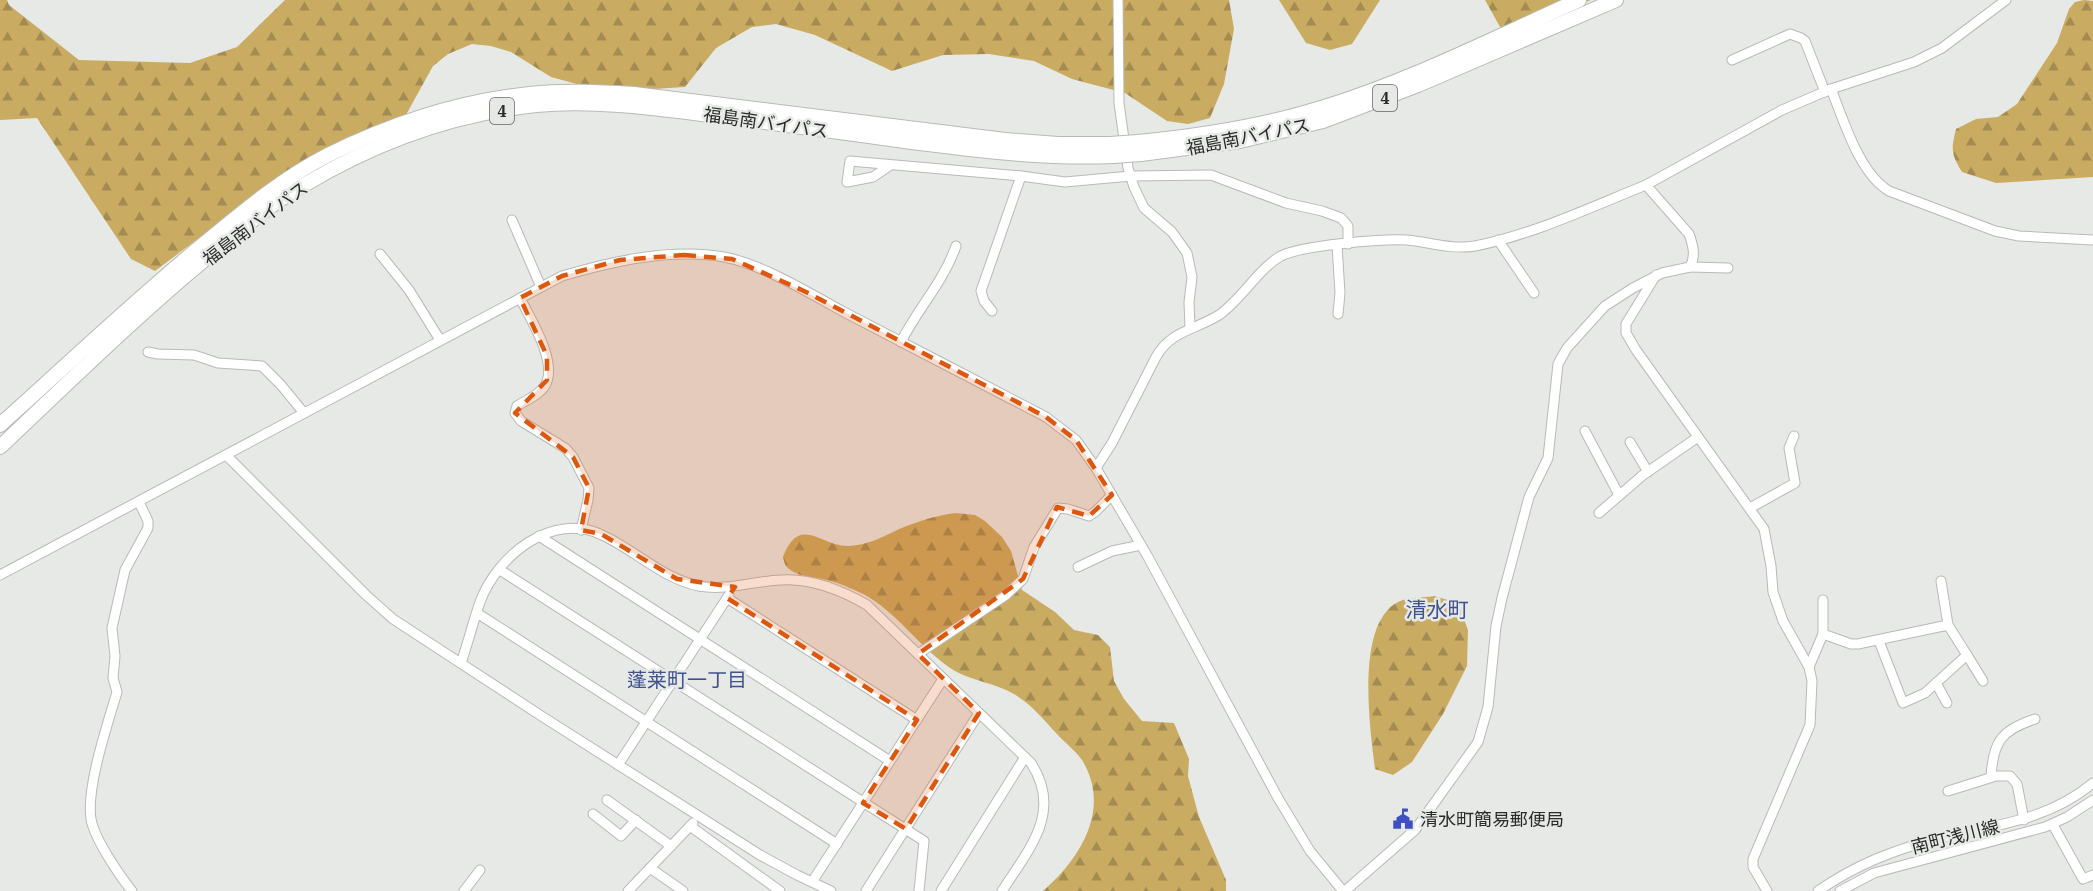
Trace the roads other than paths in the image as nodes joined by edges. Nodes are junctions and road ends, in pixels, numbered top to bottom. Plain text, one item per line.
1 (1118, 0) edge
2 (1579, 0) edge
3 (1616, 0) edge
4 (2006, 0) edge
5 (1732, 60) dead end
6 (1828, 90) junction
7 (1140, 148) junction
8 (1112, 150) junction
9 (889, 166) dead end
10 (1021, 176) junction
11 (1131, 176) junction
12 (1646, 185) junction
13 (512, 220) dead end
14 (1498, 240) junction
15 (2093, 240) edge
16 (1348, 244) junction
17 (1337, 245) junction
18 (956, 246) dead end
19 (380, 254) dead end
20 (1690, 267) junction
21 (1728, 268) dead end
22 (1656, 276) junction
23 (541, 287) junction
24 (1534, 293) dead end
25 (520, 298) junction
26 (992, 311) dead end
27 (1338, 314) dead end
28 (1190, 327) junction
29 (440, 340) junction
30 (901, 342) junction
31 (148, 352) dead end
32 (304, 413) junction
33 (0, 425) edge
34 (1585, 431) dead end
35 (1794, 435) dead end
36 (1698, 436) junction
37 (1630, 442) dead end
38 (0, 447) edge
39 (226, 455) junction
40 (1096, 468) junction
41 (1648, 472) junction
42 (1112, 495) junction
43 (1620, 495) junction
44 (138, 502) junction
45 (1749, 508) junction
46 (1599, 513) dead end
47 (581, 530) junction
48 (539, 536) junction
49 (1141, 545) junction
50 (1078, 567) dead end
51 (500, 570) junction
52 (0, 575) edge
53 (1941, 581) dead end
54 (735, 585) junction
55 (727, 598) junction
56 (1823, 600) dead end
57 (477, 613) junction
58 (1948, 625) junction
59 (1823, 634) junction
60 (700, 639) junction
61 (1880, 641) junction
62 (918, 654) junction
63 (1966, 655) junction
64 (461, 663) junction
65 (1809, 667) junction
66 (943, 679) junction
67 (673, 681) junction
68 (1983, 681) dead end
69 (1936, 683) junction
70 (1947, 703) dead end
71 (979, 713) junction
72 (2035, 719) dead end
73 (916, 720) junction
74 (646, 722) junction
75 (1024, 757) junction
76 (890, 761) junction
77 (618, 765) junction
78 (1991, 777) junction
79 (2093, 783) edge
80 (1948, 791) dead end
81 (607, 800) dead end
82 (2093, 800) edge
83 (863, 803) junction
84 (593, 814) dead end
85 (699, 817) junction
86 (636, 820) junction
87 (2024, 820) junction
88 (2053, 825) junction
89 (690, 826) junction
90 (906, 829) junction
91 (837, 844) junction
92 (672, 846) junction
93 (650, 868) junction
94 (480, 870) dead end
95 (2093, 875) edge
96 (812, 882) junction
97 (132, 891) edge
98 (464, 891) edge
99 (628, 891) edge
100 (683, 891) edge
101 (780, 891) edge
102 (831, 891) edge
103 (866, 891) edge
104 (919, 891) edge
105 (941, 891) edge
106 (1002, 891) edge
107 (1344, 891) edge
108 (1767, 891) edge
109 (1818, 891) edge
110 (1840, 891) edge

1 - 11 street
2 - 7 highway, 福島南バイパス / 4
3 - 7 highway, 福島南バイパス / 4
4 - 6 street
5 - 6 street
6 - 12 street
6 - 15 street
7 - 8 highway, 福島南バイパス / 4, bridge
8 - 33 highway, 福島南バイパス / 4
8 - 38 highway, 福島南バイパス / 4
9 - 10 street
10 - 11 street
10 - 26 street
11 - 16 street
11 - 28 street
12 - 14 street
12 - 20 street
13 - 23 street
14 - 16 street
14 - 24 street
16 - 17 street
17 - 27 street
17 - 28 street
18 - 30 street
19 - 29 street
20 - 21 street
20 - 22 street
22 - 36 street
22 - 107 street
23 - 25 street
23 - 30 street
25 - 29 street
25 - 47 street
28 - 40 street
29 - 32 street
30 - 40 street
31 - 32 street
32 - 39 street
34 - 43 street
35 - 45 street
36 - 41 street
36 - 45 street
37 - 41 street
39 - 44 street
39 - 64 street
40 - 42 street
41 - 43 street
42 - 49 street
42 - 62 street
43 - 46 street
44 - 52 street
44 - 97 street
45 - 65 street
47 - 48 street
47 - 54 street
48 - 51 street
48 - 60 street
49 - 50 street
49 - 107 street
51 - 57 street
51 - 67 street
53 - 58 street
54 - 55 street
54 - 62 street
55 - 60 street
55 - 73 street
56 - 59 street
57 - 64 street
57 - 74 street
58 - 61 street
58 - 63 street
59 - 61 street
59 - 65 street
60 - 67 street
60 - 76 street
61 - 69 street
62 - 66 street
63 - 68 street
63 - 69 street
64 - 77 street
65 - 108 street
66 - 71 street
66 - 73 street
67 - 74 street
67 - 83 street
69 - 70 street
71 - 75 street
71 - 90 street
72 - 78 street
73 - 76 street
74 - 77 street
74 - 91 street
75 - 105 street
75 - 106 street
76 - 83 street
77 - 85 street
78 - 80 street
78 - 87 street
79 - 87 street, 南町浅川線
81 - 86 street
82 - 88 street, 南町浅川線
83 - 90 street
83 - 91 street
84 - 86 street
85 - 89 street
85 - 96 street
86 - 92 street
87 - 109 street, 南町浅川線
88 - 95 street
88 - 110 street, 南町浅川線
89 - 92 street
89 - 101 street
90 - 103 street
90 - 104 street
91 - 96 street
92 - 93 street
93 - 99 street
93 - 100 street
94 - 98 street
96 - 102 street

